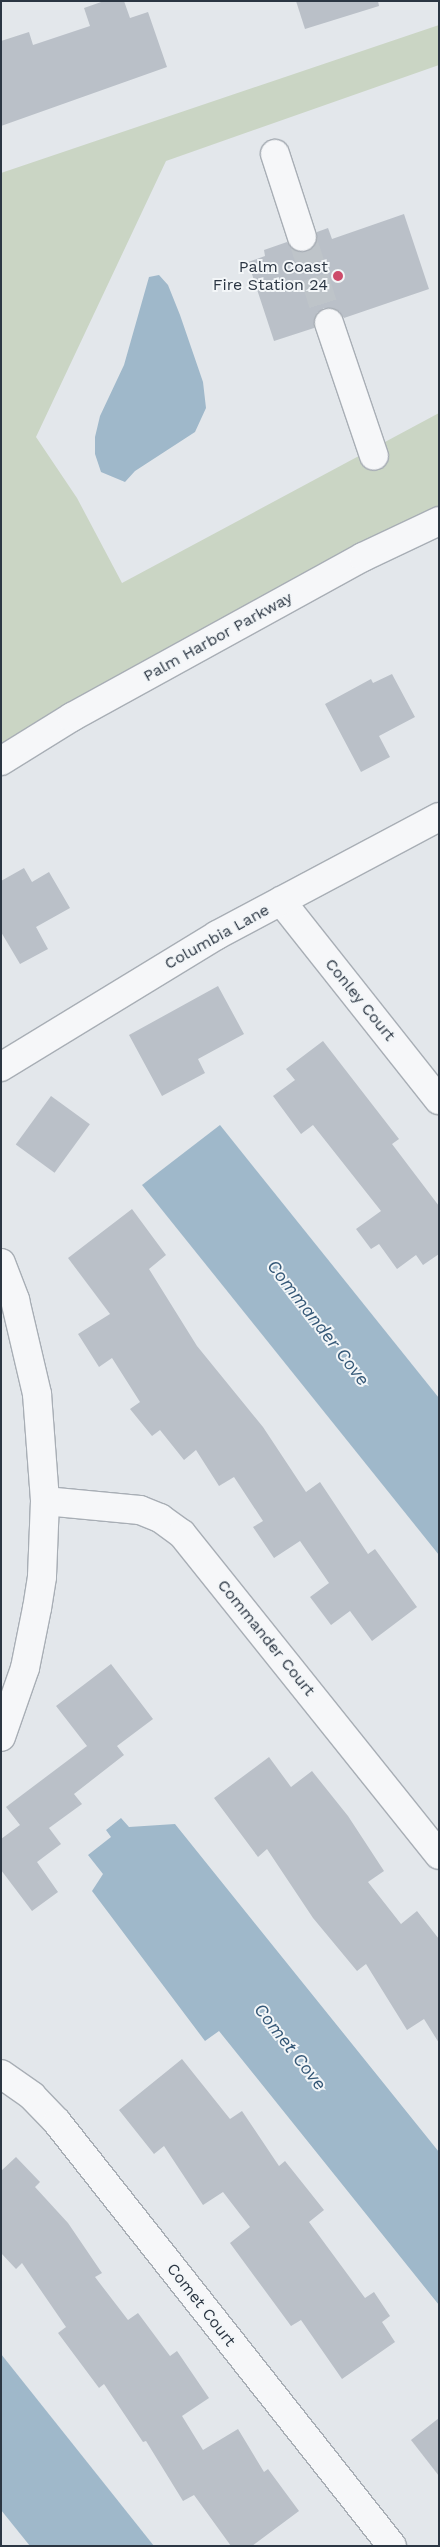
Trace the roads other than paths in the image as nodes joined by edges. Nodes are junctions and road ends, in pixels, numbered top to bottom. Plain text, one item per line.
1 (275, 154) dead end
2 (302, 237) tunnel mouth
3 (329, 323) tunnel mouth
4 (374, 456) dead end
5 (439, 520) edge
6 (1, 761) edge
7 (439, 818) edge
8 (281, 901) junction
9 (1, 1067) edge
10 (439, 1100) edge
11 (1, 1263) edge
12 (46, 1501) junction
13 (1, 1737) edge
14 (439, 1855) edge
15 (1, 2074) edge
16 (392, 2546) edge

1 - 2 street
3 - 4 street
5 - 6 street, Palm Harbor Parkway
7 - 8 street, Columbia Lane
8 - 9 street, Columbia Lane
8 - 10 street, Conley Court
11 - 12 street
12 - 13 street
12 - 14 street, Commander Court
15 - 16 street, Comet Court

